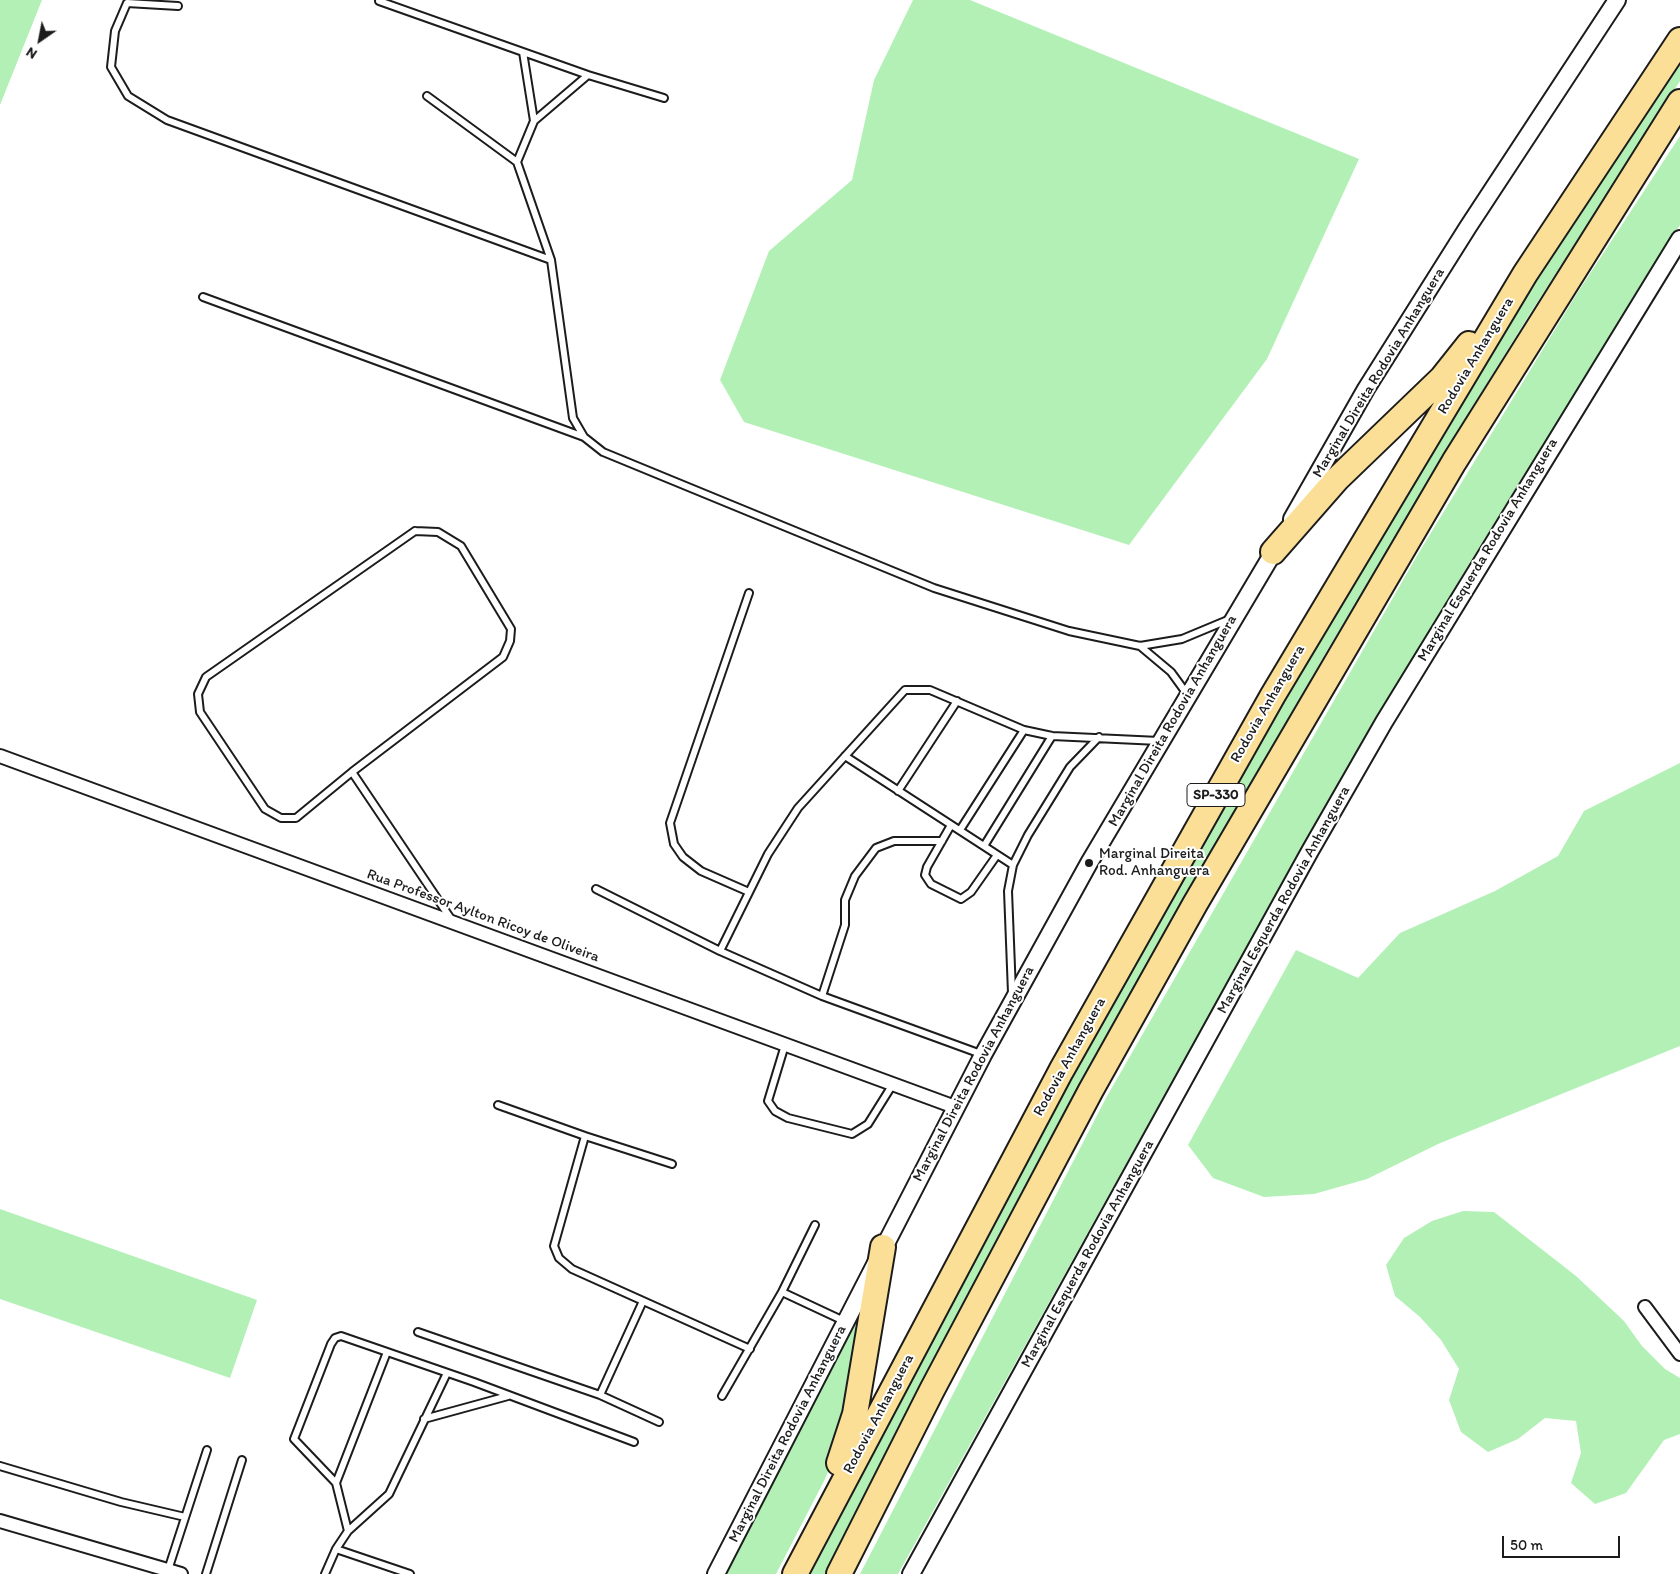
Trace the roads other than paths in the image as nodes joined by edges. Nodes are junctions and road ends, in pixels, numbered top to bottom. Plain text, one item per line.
1 (1618, 0) edge
2 (128, 1) edge
3 (379, 1) edge
4 (178, 6) dead end
5 (1680, 40) edge
6 (523, 52) junction
7 (588, 75) junction
8 (427, 96) dead end
9 (664, 98) dead end
10 (1680, 102) edge
11 (534, 121) junction
12 (517, 162) junction
13 (1680, 238) edge
14 (551, 260) junction
15 (1525, 274) junction
16 (203, 297) dead end
17 (584, 437) junction
18 (1273, 552) junction
19 (749, 593) dead end
20 (1234, 617) junction
21 (1140, 646) junction
22 (1187, 694) junction
23 (957, 701) junction
24 (1024, 730) junction
25 (1052, 736) junction
26 (1099, 737) junction
27 (1161, 741) junction
28 (0, 756) edge
29 (845, 756) junction
30 (352, 772) junction
31 (898, 791) junction
32 (951, 825) junction
33 (960, 830) junction
34 (942, 841) junction
35 (984, 846) junction
36 (997, 855) junction
37 (1013, 865) junction
38 (596, 889) dead end
39 (749, 892) junction
40 (453, 922) junction
41 (720, 951) junction
42 (822, 996) junction
43 (1012, 1002) junction
44 (785, 1045) junction
45 (983, 1055) junction
46 (893, 1084) junction
47 (498, 1104) dead end
48 (955, 1108) junction
49 (585, 1136) junction
50 (672, 1164) dead end
51 (815, 1225) dead end
52 (883, 1247) junction
53 (782, 1292) junction
54 (643, 1301) junction
55 (1645, 1307) dead end
56 (846, 1321) junction
57 (418, 1332) dead end
58 (750, 1348) junction
59 (386, 1352) junction
60 (1680, 1354) edge
61 (447, 1373) junction
62 (600, 1395) junction
63 (508, 1396) junction
64 (722, 1396) dead end
65 (424, 1419) junction
66 (659, 1422) dead end
67 (634, 1442) dead end
68 (207, 1450) dead end
69 (242, 1460) dead end
70 (0, 1466) edge
71 (336, 1483) junction
72 (185, 1517) junction
73 (0, 1521) edge
74 (348, 1531) junction
75 (336, 1549) junction
76 (168, 1570) junction
77 (181, 1574) edge
78 (206, 1574) edge
79 (326, 1574) edge
80 (410, 1574) edge
81 (716, 1574) edge
82 (794, 1574) edge
83 (839, 1574) edge
84 (911, 1574) edge

1 - 18 street, Marginal Direita Rodovia Anhanguera
2 - 4 lane
2 - 14 lane
3 - 6 lane
5 - 15 highway, Rodovia Anhanguera / SP-330
6 - 7 lane
6 - 11 lane
7 - 9 lane
7 - 11 lane
8 - 12 lane
10 - 83 highway, SP-330
11 - 12 lane
12 - 14 lane
13 - 84 street, Marginal Esquerda Rodovia Anhanguera
14 - 17 lane
15 - 18 highway
15 - 82 highway, Rodovia Anhanguera / SP-330
16 - 17 lane
17 - 21 lane
18 - 20 street, Marginal Direita Rodovia Anhanguera
19 - 39 lane
20 - 21 lane
20 - 22 street, Marginal Direita Rodovia Anhanguera
21 - 22 lane
22 - 27 street, Marginal Direita Rodovia Anhanguera
23 - 24 lane
23 - 29 lane
23 - 31 lane
24 - 25 lane
24 - 33 lane
25 - 26 lane
25 - 35 lane
26 - 27 lane
26 - 37 lane
27 - 43 street, Marginal Direita Rodovia Anhanguera
28 - 40 street, Rua Professor Aylton Ricoy de Oliveira
29 - 31 lane
29 - 39 lane
30 - 30 lane
30 - 40 lane
31 - 32 lane
32 - 33 lane
32 - 34 lane
33 - 35 lane
34 - 36 lane
34 - 42 lane
35 - 36 lane
36 - 37 lane
37 - 43 lane
38 - 41 lane
39 - 41 lane
40 - 44 street, Rua Professor Aylton Ricoy de Oliveira
41 - 42 lane
42 - 45 lane
43 - 45 street, Marginal Direita Rodovia Anhanguera
44 - 46 street, Rua Professor Aylton Ricoy de Oliveira
44 - 46 lane
45 - 48 street, Marginal Direita Rodovia Anhanguera
46 - 48 street, Rua Professor Aylton Ricoy de Oliveira
47 - 49 lane
48 - 52 street, Marginal Direita Rodovia Anhanguera
49 - 50 lane
49 - 54 lane
51 - 53 lane
52 - 56 street, Marginal Direita Rodovia Anhanguera
52 - 82 highway
53 - 56 lane
53 - 58 lane
54 - 58 lane
54 - 62 lane
55 - 60 street
56 - 81 street, Marginal Direita Rodovia Anhanguera
57 - 62 lane
58 - 64 lane
59 - 61 lane
59 - 71 lane
59 - 71 lane
61 - 63 lane
61 - 65 lane
62 - 66 lane
63 - 65 lane
63 - 67 lane
65 - 74 lane
68 - 72 lane
69 - 78 lane
70 - 72 lane
71 - 74 lane
72 - 76 lane
73 - 76 street
74 - 75 lane
75 - 79 lane
75 - 80 lane
76 - 77 street

